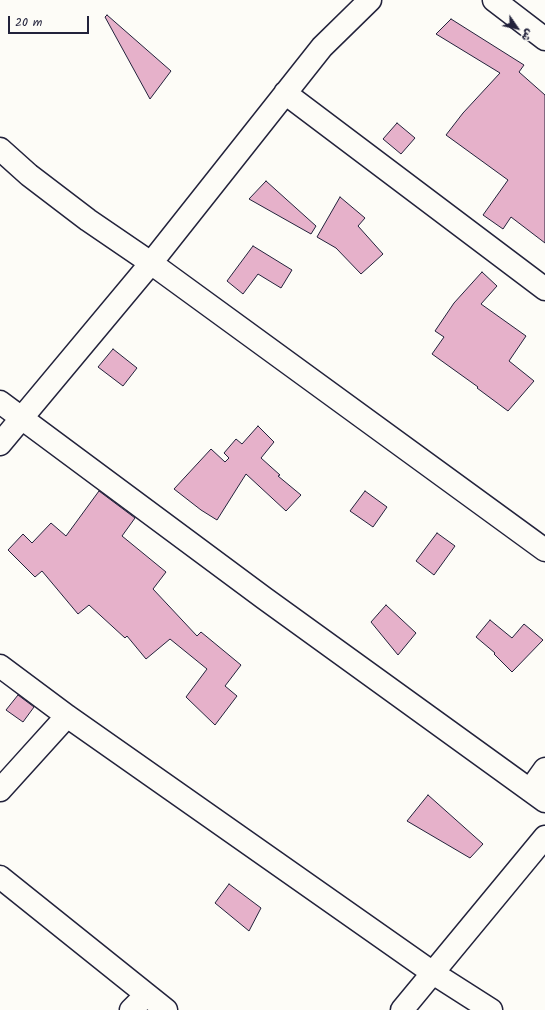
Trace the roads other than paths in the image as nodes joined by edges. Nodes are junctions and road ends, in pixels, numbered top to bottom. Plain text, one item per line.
1 (370, 0) edge
2 (494, 0) edge
3 (545, 39) edge
4 (284, 93) junction
5 (0, 149) edge
6 (151, 263) junction
7 (545, 289) edge
8 (0, 402) edge
9 (22, 420) junction
10 (0, 444) edge
11 (545, 550) edge
12 (0, 666) edge
13 (67, 716) junction
14 (545, 769) edge
15 (0, 790) edge
16 (537, 796) edge
17 (545, 837) edge
18 (0, 877) edge
19 (433, 973) junction
20 (139, 1003) edge
21 (166, 1010) edge
22 (402, 1010) edge
23 (492, 1010) edge

1 - 4 street
2 - 3 street
4 - 6 street
4 - 7 street
5 - 6 street
6 - 9 street
6 - 11 street
8 - 9 street
9 - 10 street
9 - 16 street
12 - 13 street
13 - 15 street
13 - 19 street
14 - 16 street
17 - 19 street
18 - 20 street
19 - 22 street
19 - 23 street
20 - 21 street

